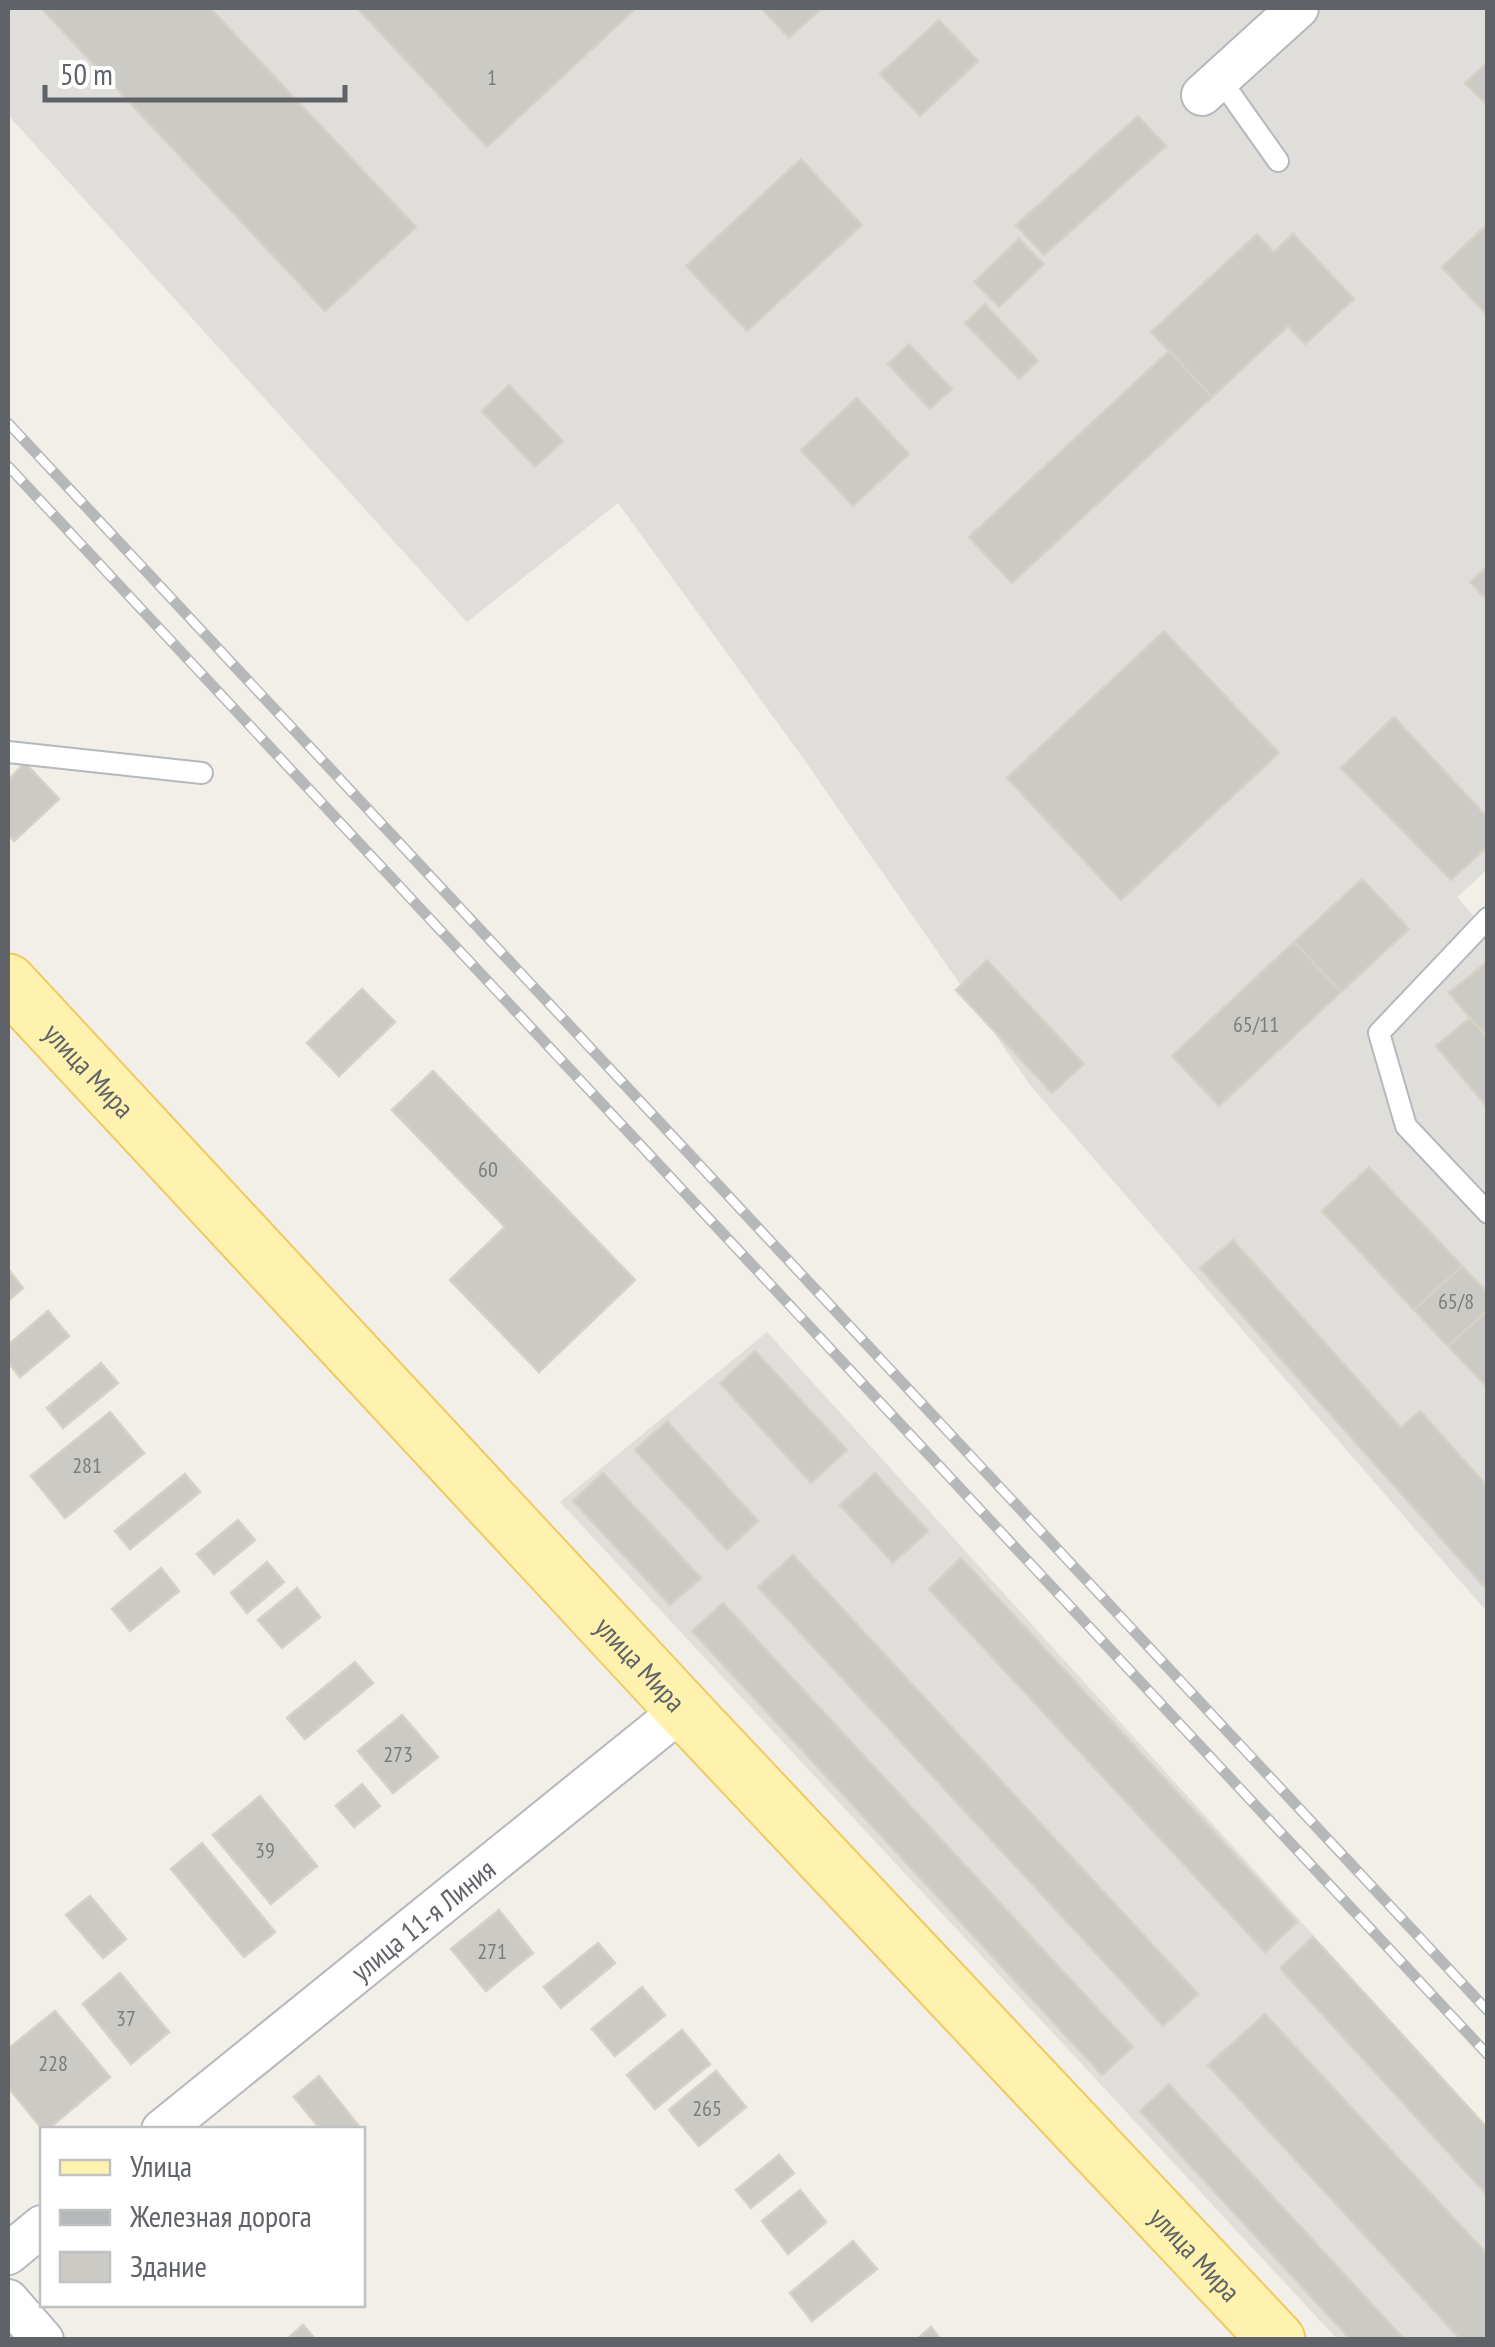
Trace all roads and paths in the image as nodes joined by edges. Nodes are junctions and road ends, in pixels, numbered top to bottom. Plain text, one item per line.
1 (1298, 8) edge
2 (1211, 87) joint
3 (1278, 161) dead end
4 (8, 752) edge
5 (202, 773) dead end
6 (1488, 918) edge
7 (8, 982) edge
8 (1488, 1213) edge
9 (683, 1709) junction
10 (166, 2127) edge
11 (40, 2228) edge
12 (8, 2254) edge
13 (8, 2300) edge
14 (43, 2340) edge
15 (1278, 2340) edge

1 - 2 street
2 - 3 lane
4 - 5 lane
6 - 8 lane
7 - 9 main road, улица Мира
9 - 10 street, улица 11-я Линия
9 - 15 main road, улица Мира
11 - 12 street
13 - 14 street

